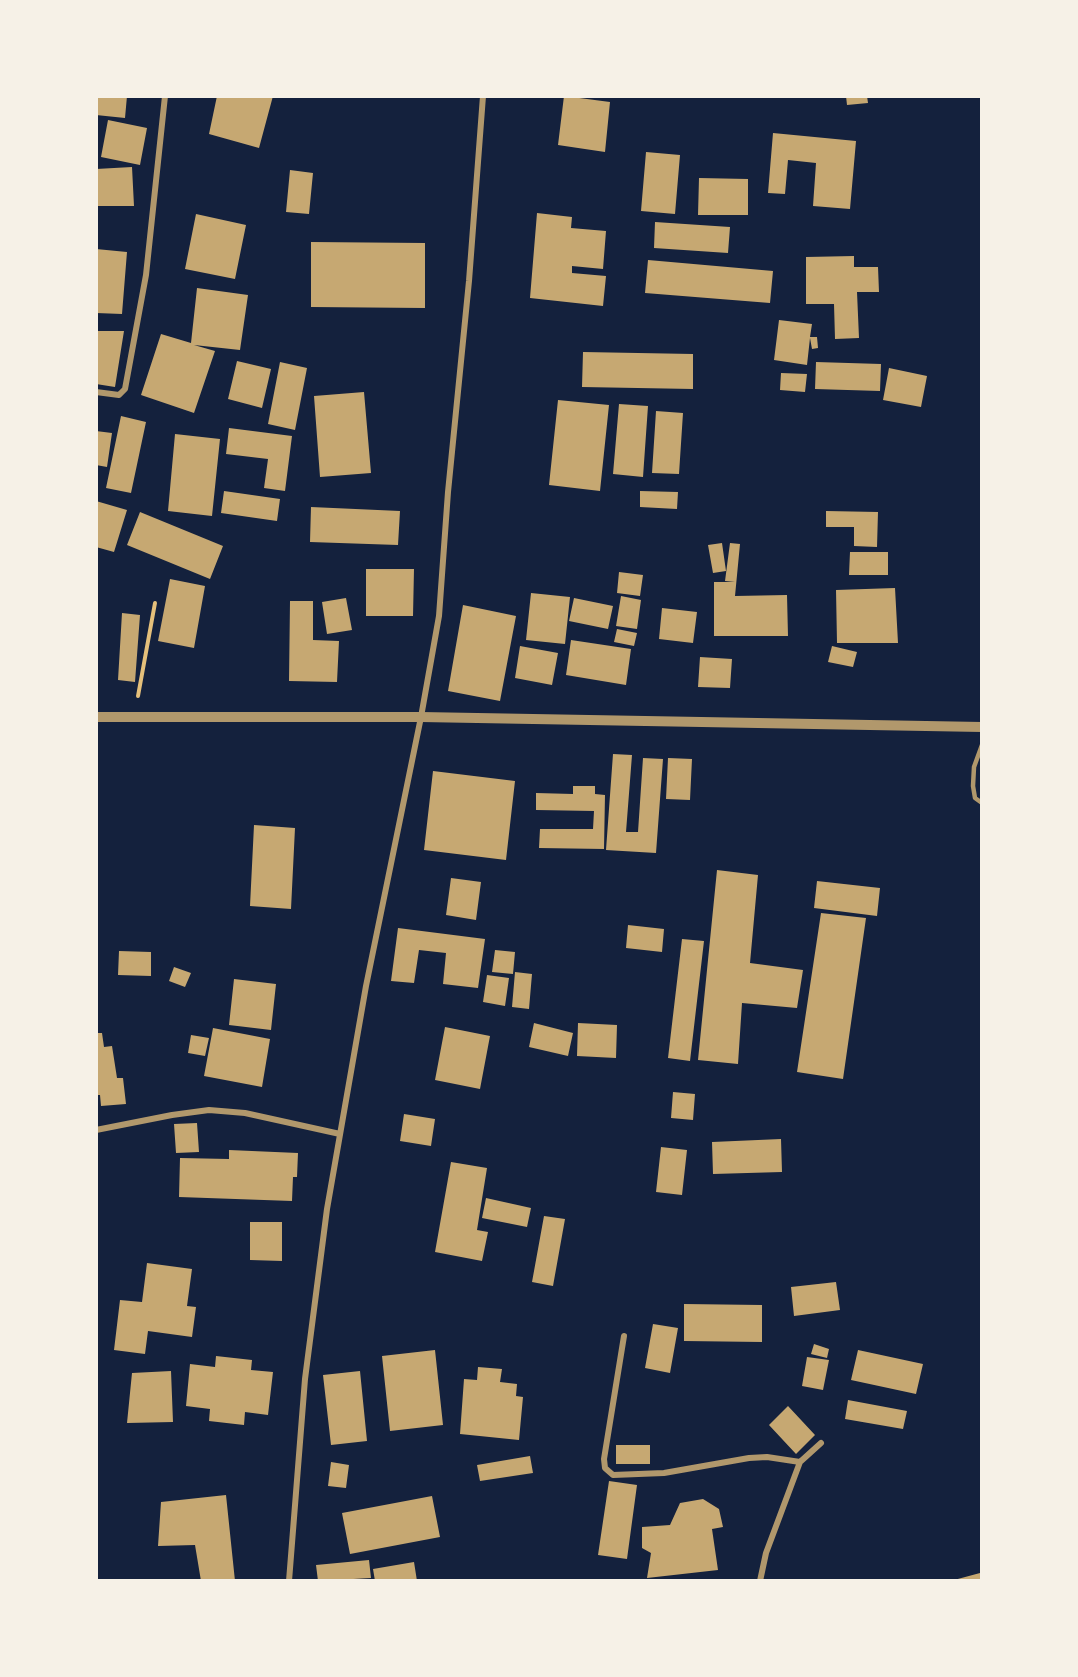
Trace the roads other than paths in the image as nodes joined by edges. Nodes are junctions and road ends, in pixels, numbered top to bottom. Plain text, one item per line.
1 (165, 96) edge
2 (483, 96) edge
3 (96, 392) edge
4 (96, 717) edge
5 (421, 717) junction
6 (982, 727) edge
7 (982, 745) edge
8 (982, 803) edge
9 (96, 1130) edge
10 (340, 1134) junction
11 (624, 1336) dead end
12 (821, 1443) dead end
13 (800, 1462) junction
14 (289, 1581) edge
15 (760, 1581) edge

1 - 3 street
2 - 5 street
4 - 5 street
5 - 6 street
5 - 10 street
7 - 8 lane
9 - 10 street
10 - 14 street
11 - 13 street
12 - 13 street
13 - 15 street

